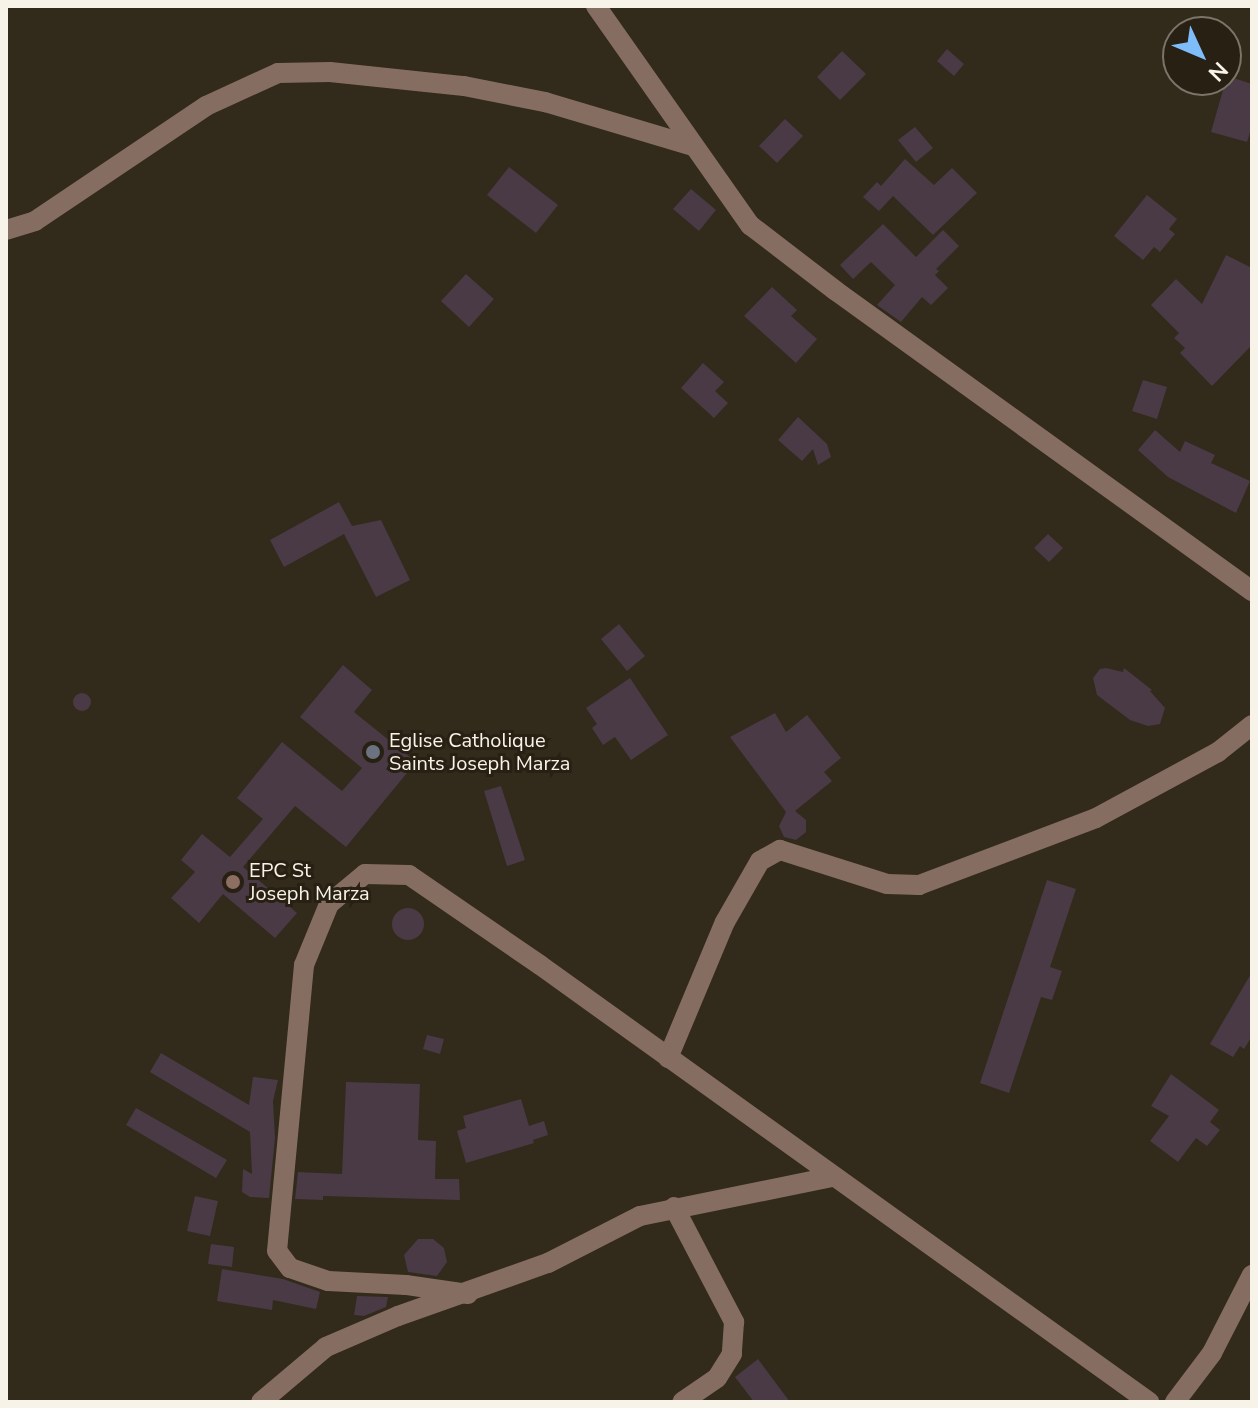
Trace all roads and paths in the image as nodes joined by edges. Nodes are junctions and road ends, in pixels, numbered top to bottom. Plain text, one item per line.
1 (596, 6) edge
2 (693, 146) junction
3 (6, 230) edge
4 (1252, 591) edge
5 (1252, 725) edge
6 (668, 1058) junction
7 (832, 1177) junction
8 (674, 1207) junction
9 (1252, 1275) edge
10 (468, 1294) junction
11 (261, 1402) edge
12 (682, 1402) edge
13 (1149, 1402) edge
14 (1175, 1402) edge

1 - 2 street
2 - 3 street
2 - 4 street
5 - 6 street
6 - 7 street
6 - 10 street
7 - 8 street
7 - 13 street
8 - 10 street
8 - 12 street
9 - 14 street
10 - 11 street

